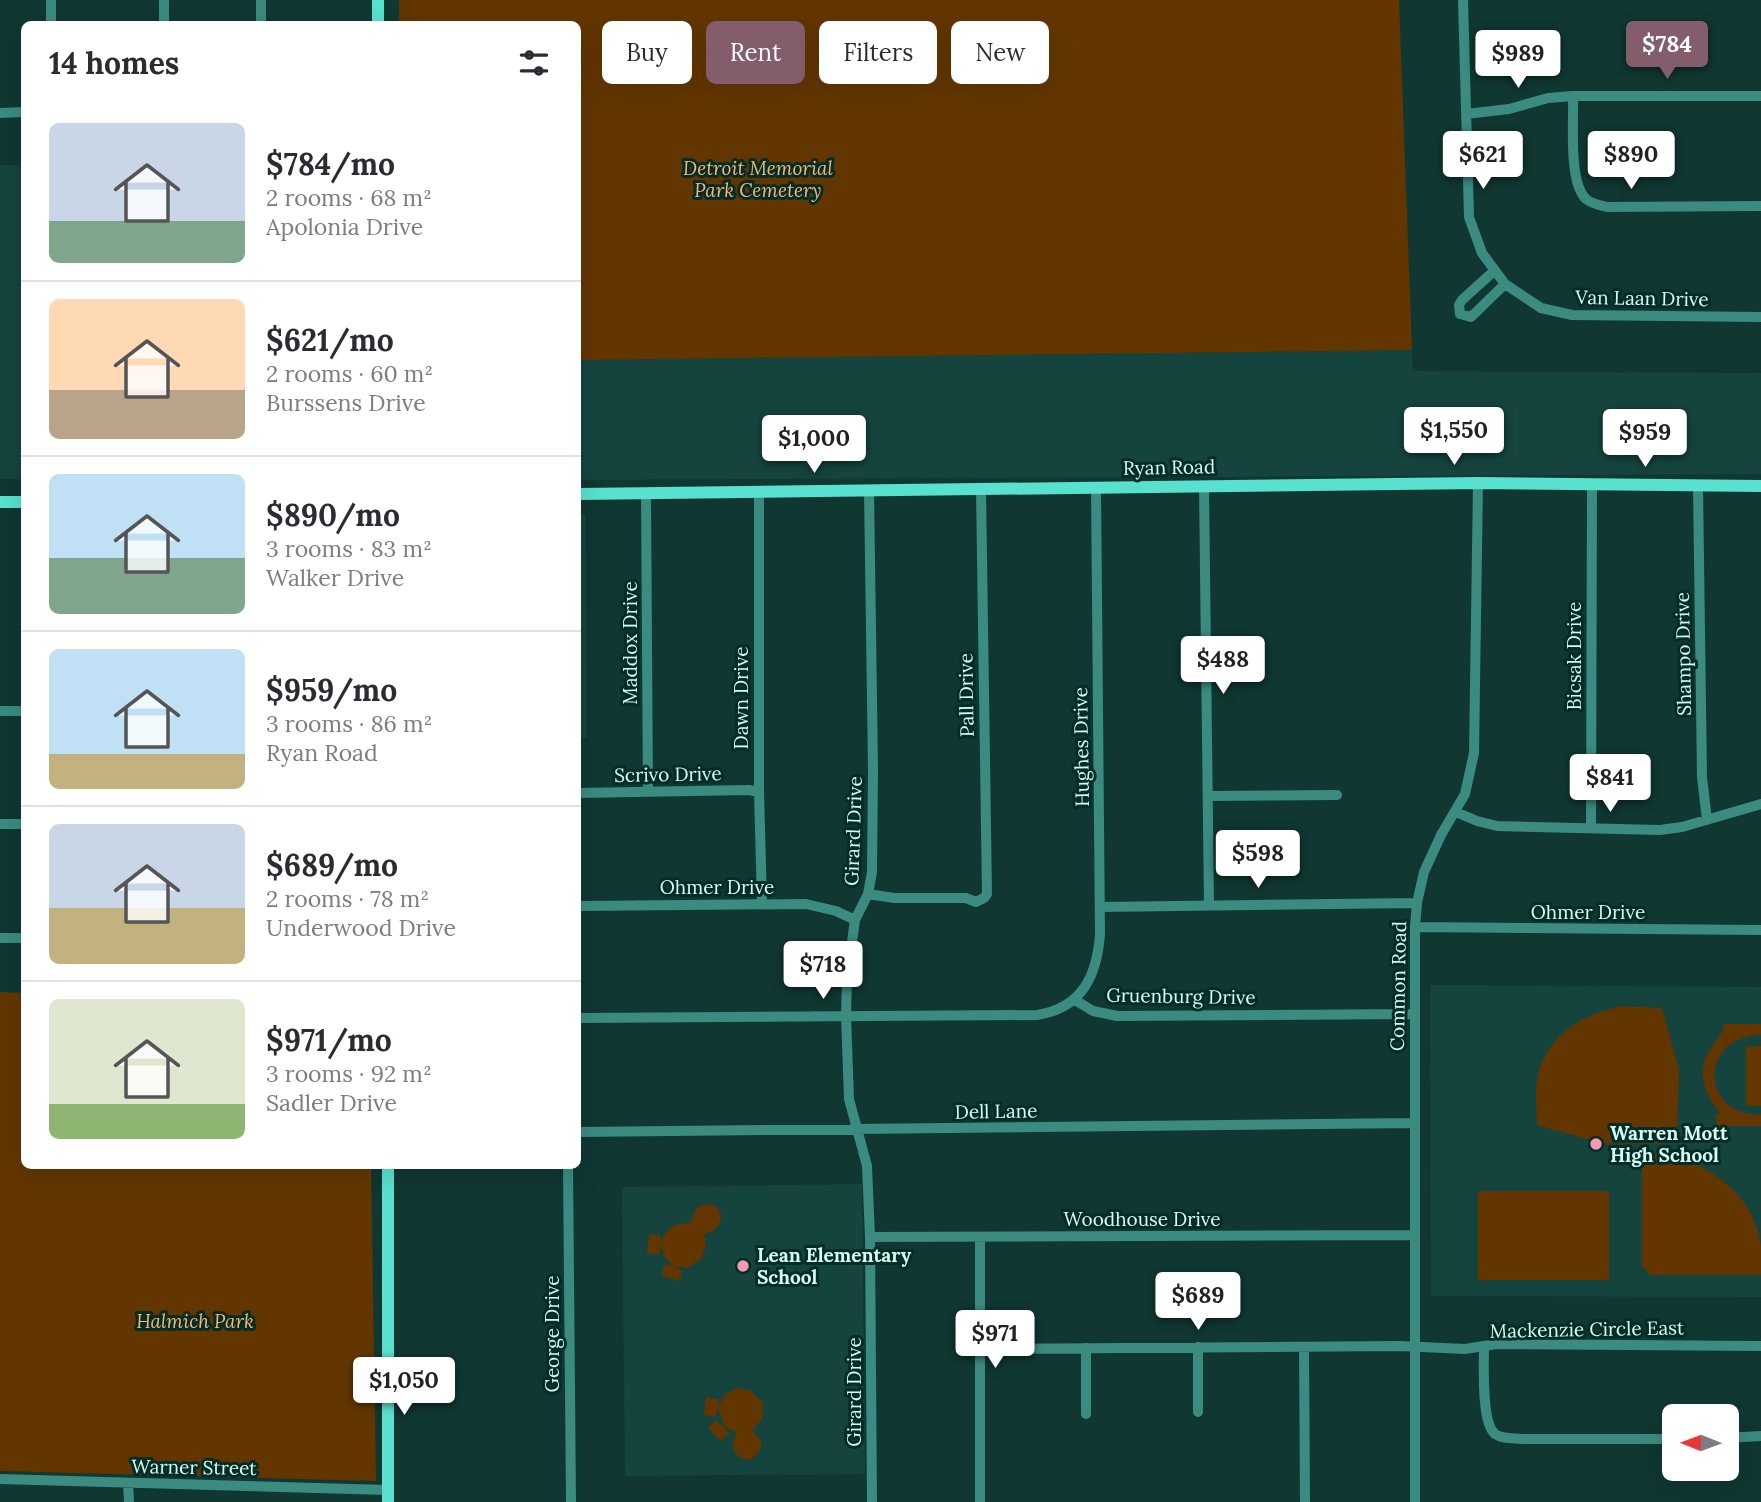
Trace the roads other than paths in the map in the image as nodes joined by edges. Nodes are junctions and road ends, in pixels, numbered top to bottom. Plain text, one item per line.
1 (51, 0) edge
2 (164, 0) edge
3 (261, 0) edge
4 (378, 0) edge
5 (1463, 0) edge
6 (51, 21) edge
7 (164, 21) edge
8 (261, 21) edge
9 (379, 21) edge
10 (1573, 96) junction
11 (1761, 96) edge
12 (21, 112) edge
13 (0, 113) edge
14 (1466, 114) junction
15 (1761, 206) edge
16 (1494, 271) junction
17 (1506, 284) junction
18 (1761, 317) edge
19 (1478, 483) junction
20 (1592, 485) junction
21 (1204, 486) junction
22 (1698, 486) junction
23 (1761, 486) edge
24 (1096, 487) junction
25 (981, 489) junction
26 (869, 490) junction
27 (759, 492) junction
28 (581, 494) edge
29 (646, 494) junction
30 (0, 502) edge
31 (21, 502) edge
32 (0, 711) edge
33 (21, 711) edge
34 (648, 792) junction
35 (759, 792) junction
36 (581, 793) edge
37 (1337, 795) dead end
38 (1209, 796) junction
39 (1761, 804) edge
40 (1456, 812) junction
41 (1707, 820) junction
42 (0, 824) edge
43 (21, 824) edge
44 (1591, 828) junction
45 (868, 894) junction
46 (1417, 903) junction
47 (762, 904) junction
48 (581, 906) edge
49 (1209, 906) junction
50 (1100, 907) junction
51 (855, 920) junction
52 (1415, 927) junction
53 (1761, 930) edge
54 (0, 938) edge
55 (21, 938) edge
56 (1075, 1000) junction
57 (1414, 1014) junction
58 (846, 1016) junction
59 (581, 1018) edge
60 (1414, 1123) junction
61 (858, 1130) junction
62 (581, 1132) edge
63 (388, 1169) edge
64 (568, 1169) edge
65 (1414, 1235) junction
66 (870, 1237) junction
67 (980, 1238) junction
68 (1761, 1346) edge
69 (1198, 1347) junction
70 (1304, 1347) junction
71 (1484, 1347) junction
72 (1086, 1348) junction
73 (1414, 1348) junction
74 (979, 1349) junction
75 (1198, 1412) dead end
76 (1086, 1414) dead end
77 (1761, 1436) edge
78 (1740, 1437) edge
79 (1662, 1439) edge
80 (0, 1479) edge
81 (128, 1483) junction
82 (388, 1496) edge
83 (129, 1502) edge
84 (570, 1502) edge
85 (872, 1502) edge
86 (980, 1502) edge
87 (1305, 1502) edge
88 (1415, 1502) edge

1 - 6 street
2 - 7 street
3 - 8 street
4 - 9 main road
5 - 14 street, Van Laan Drive
10 - 11 street
10 - 14 street
10 - 15 street
12 - 13 street
14 - 16 street, Van Laan Drive
16 - 17 street, Van Laan Drive
16 - 17 street
17 - 18 street, Van Laan Drive
19 - 20 main road, Ryan Road
19 - 21 main road, Ryan Road
19 - 40 street, Common Road
20 - 22 main road, Ryan Road
20 - 44 street, Bicsak Drive
21 - 24 main road, Ryan Road
21 - 38 street
22 - 23 main road, Ryan Road
22 - 41 street, Shampo Drive
24 - 25 main road, Ryan Road
24 - 50 street, Hughes Drive
25 - 26 main road, Ryan Road
25 - 45 street, Pall Drive
26 - 27 main road, Ryan Road
26 - 45 street, Girard Drive
27 - 29 main road, Ryan Road
27 - 35 street, Dawn Drive
28 - 29 main road, Ryan Road
29 - 34 street, Maddox Drive
30 - 31 main road
32 - 33 street
34 - 35 street, Scrivo Drive
34 - 36 street, Scrivo Drive
35 - 47 street, Dawn Drive
37 - 38 street
38 - 49 street
39 - 41 street
40 - 44 street
40 - 46 street, Common Road
41 - 44 street
42 - 43 street
45 - 51 street, Girard Drive
46 - 49 street
46 - 52 street, Common Road
47 - 48 street, Ohmer Drive
47 - 51 street, Ohmer Drive
49 - 50 street
50 - 56 street, Hughes Drive
51 - 58 street, Girard Drive
52 - 53 street, Ohmer Drive
52 - 57 street, Common Road
54 - 55 street
56 - 57 street, Gruenburg Drive
56 - 58 street
57 - 60 street, Common Road
58 - 59 street
58 - 61 street, Girard Drive
60 - 61 street, Dell Lane
60 - 65 street, Common Road
61 - 62 street, Dell Lane
61 - 66 street, Girard Drive
63 - 82 main road
64 - 84 street, George Drive
65 - 67 street, Woodhouse Drive
65 - 73 street, Common Road
66 - 67 street, Woodhouse Drive
66 - 85 street, Girard Drive
67 - 74 street
68 - 71 street, Mackenzie Circle East
69 - 70 street, Mackenzie Circle East
69 - 72 street, Mackenzie Circle East
69 - 75 street
70 - 73 street, Mackenzie Circle East
70 - 87 street
71 - 73 street, Mackenzie Circle East
71 - 79 street
72 - 74 street, Mackenzie Circle East
72 - 76 street
73 - 88 street, Common Road
74 - 86 street
77 - 78 street
80 - 81 street, Warner Street
81 - 82 street, Warner Street
81 - 83 street

